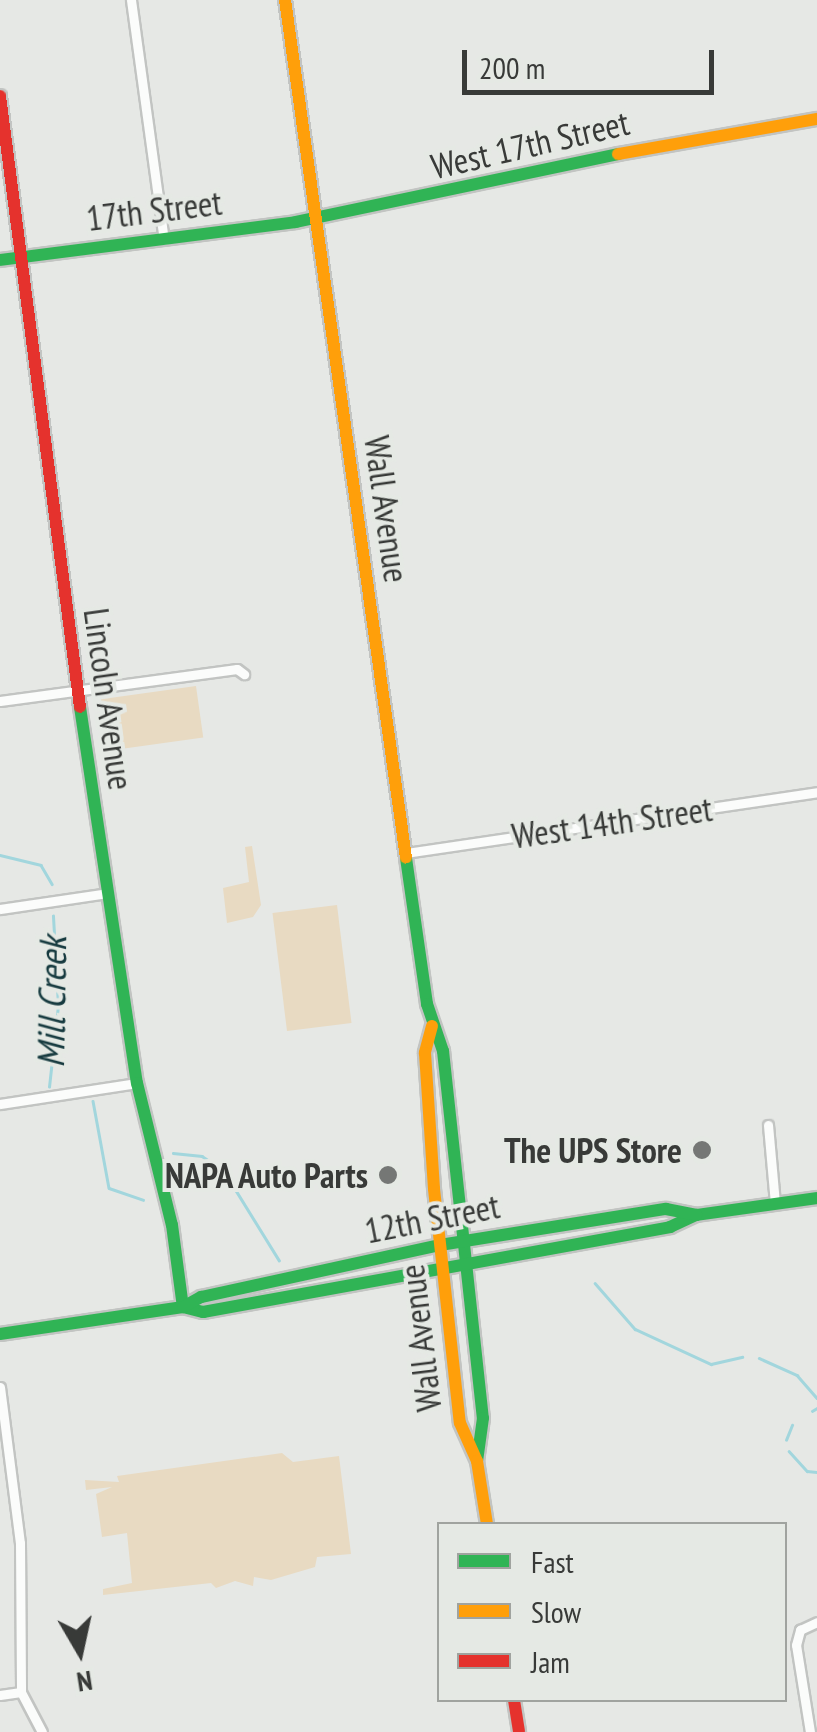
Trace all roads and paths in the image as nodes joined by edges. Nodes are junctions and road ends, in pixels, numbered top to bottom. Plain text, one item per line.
1 (131, 0) edge
2 (285, 0) edge
3 (0, 96) edge
4 (817, 119) edge
5 (315, 216) junction
6 (164, 240) junction
7 (21, 258) junction
8 (0, 260) edge
9 (244, 674) dead end
10 (78, 690) junction
11 (0, 700) edge
12 (817, 792) edge
13 (406, 852) junction
14 (108, 893) junction
15 (0, 909) edge
16 (432, 1026) junction
17 (137, 1084) junction
18 (0, 1104) edge
19 (768, 1125) dead end
20 (817, 1198) edge
21 (774, 1204) junction
22 (696, 1215) junction
23 (463, 1241) junction
24 (440, 1245) junction
25 (465, 1262) junction
26 (442, 1265) junction
27 (184, 1307) junction
28 (0, 1334) edge
29 (0, 1386) edge
30 (477, 1461) junction
31 (487, 1522) edge
32 (817, 1622) edge
33 (21, 1692) junction
34 (0, 1695) edge
35 (514, 1702) edge
36 (42, 1732) edge
37 (519, 1732) edge
38 (813, 1732) edge

1 - 6 street
2 - 5 main road, Wall Avenue
3 - 7 main road, Lincoln Avenue
4 - 5 main road, West 17th Street
5 - 6 main road, 17th Street
5 - 13 main road, Wall Avenue
6 - 7 main road, 17th Street
7 - 8 main road, 17th Street
7 - 10 main road, Lincoln Avenue
9 - 10 street
10 - 11 street
10 - 14 main road, Lincoln Avenue
12 - 13 street, West 14th Street
13 - 16 main road, Wall Avenue
14 - 15 street
14 - 17 main road, Lincoln Avenue
16 - 23 main road, Wall Avenue
16 - 24 main road, Wall Avenue
17 - 18 street
17 - 27 main road, Lincoln Avenue
19 - 21 street
20 - 21 main road, 12th Street
21 - 22 main road, 12th Street
22 - 23 main road, 12th Street
22 - 25 main road, 12th Street
23 - 24 main road, 12th Street
23 - 25 main road, Wall Avenue
24 - 26 main road, Wall Avenue
24 - 27 main road, 12th Street
25 - 26 main road, 12th Street
25 - 30 main road, Wall Avenue
26 - 27 main road, 12th Street
26 - 30 main road, Wall Avenue
27 - 28 main road, 12th Street
29 - 33 street
30 - 31 main road, Wall Avenue
32 - 38 street
33 - 34 street
33 - 36 street
35 - 37 main road

